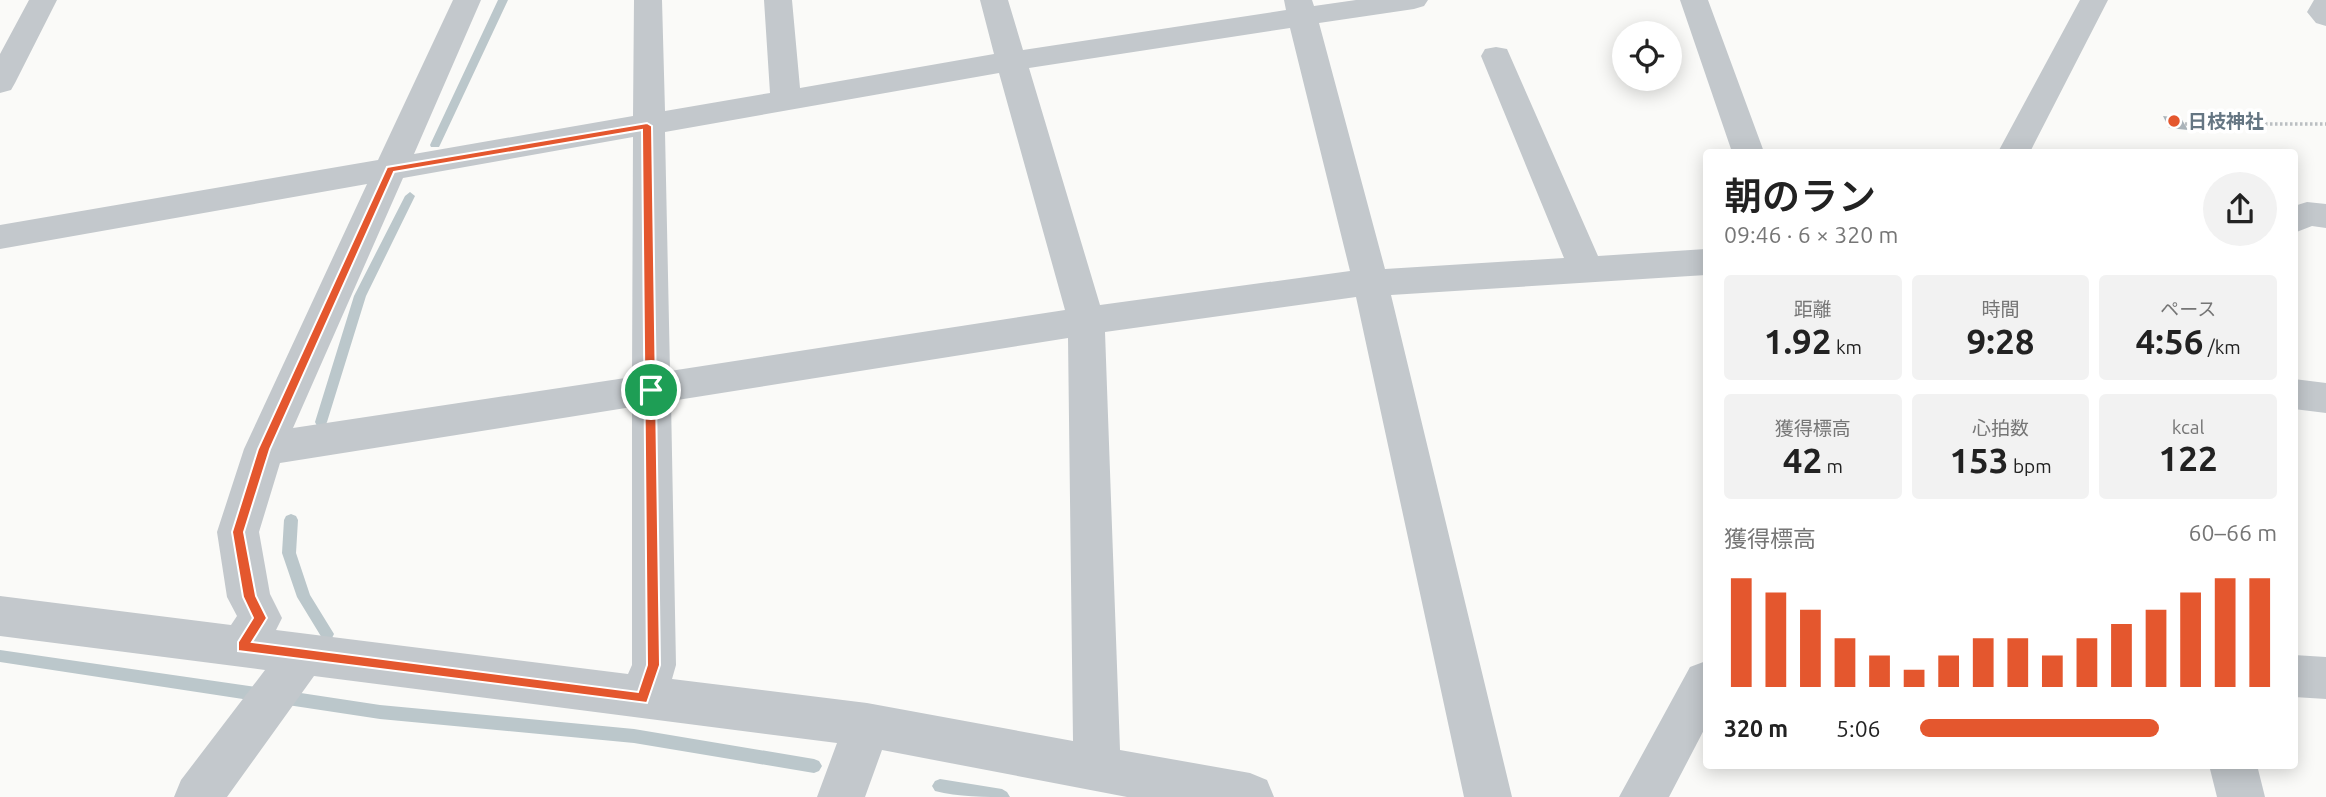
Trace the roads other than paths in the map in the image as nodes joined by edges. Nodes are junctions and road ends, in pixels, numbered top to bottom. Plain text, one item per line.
1 (43, 0) edge
2 (467, 0) edge
3 (648, 0) edge
4 (778, 0) edge
5 (994, 0) edge
6 (1413, 0) edge
7 (1694, 0) edge
8 (2094, 0) edge
9 (2326, 4) edge
10 (1300, 8) edge
11 (2326, 17) edge
12 (1496, 56) dead end
13 (1011, 61) junction
14 (0, 82) edge
15 (786, 101) junction
16 (647, 126) junction
17 (1747, 149) edge
18 (2016, 149) edge
19 (390, 170) junction
20 (2326, 216) edge
21 (2298, 219) edge
22 (0, 237) edge
23 (1703, 261) edge
24 (1586, 268) junction
25 (1370, 281) junction
26 (1086, 321) junction
27 (651, 390) junction
28 (2298, 394) edge
29 (2326, 398) edge
30 (264, 449) junction
31 (0, 616) edge
32 (242, 647) junction
33 (304, 654) junction
34 (2298, 676) edge
35 (2326, 678) edge
36 (1703, 687) edge
37 (642, 699) junction
38 (867, 725) junction
39 (1097, 769) junction
40 (2234, 769) edge
41 (198, 797) edge
42 (841, 797) edge
43 (1250, 797) edge
44 (1488, 797) edge
45 (1643, 797) edge
46 (2241, 797) edge

1 - 14 street
2 - 19 street
3 - 16 street
4 - 15 street
5 - 13 street
6 - 10 street
7 - 17 street
8 - 18 street
9 - 11 street
10 - 13 street
10 - 25 street
12 - 24 street
13 - 15 street
13 - 26 street
15 - 16 street
16 - 19 street
16 - 27 street
19 - 22 street
19 - 30 street
20 - 21 street
23 - 24 street
24 - 25 street
25 - 26 street
25 - 44 street
26 - 27 street
26 - 39 street
27 - 30 street
27 - 37 street
28 - 29 street
30 - 32 street
31 - 32 street
32 - 33 street
33 - 37 street
33 - 41 street
34 - 35 street
36 - 45 street
37 - 38 street
38 - 39 street
38 - 42 street
39 - 43 street
40 - 46 street

